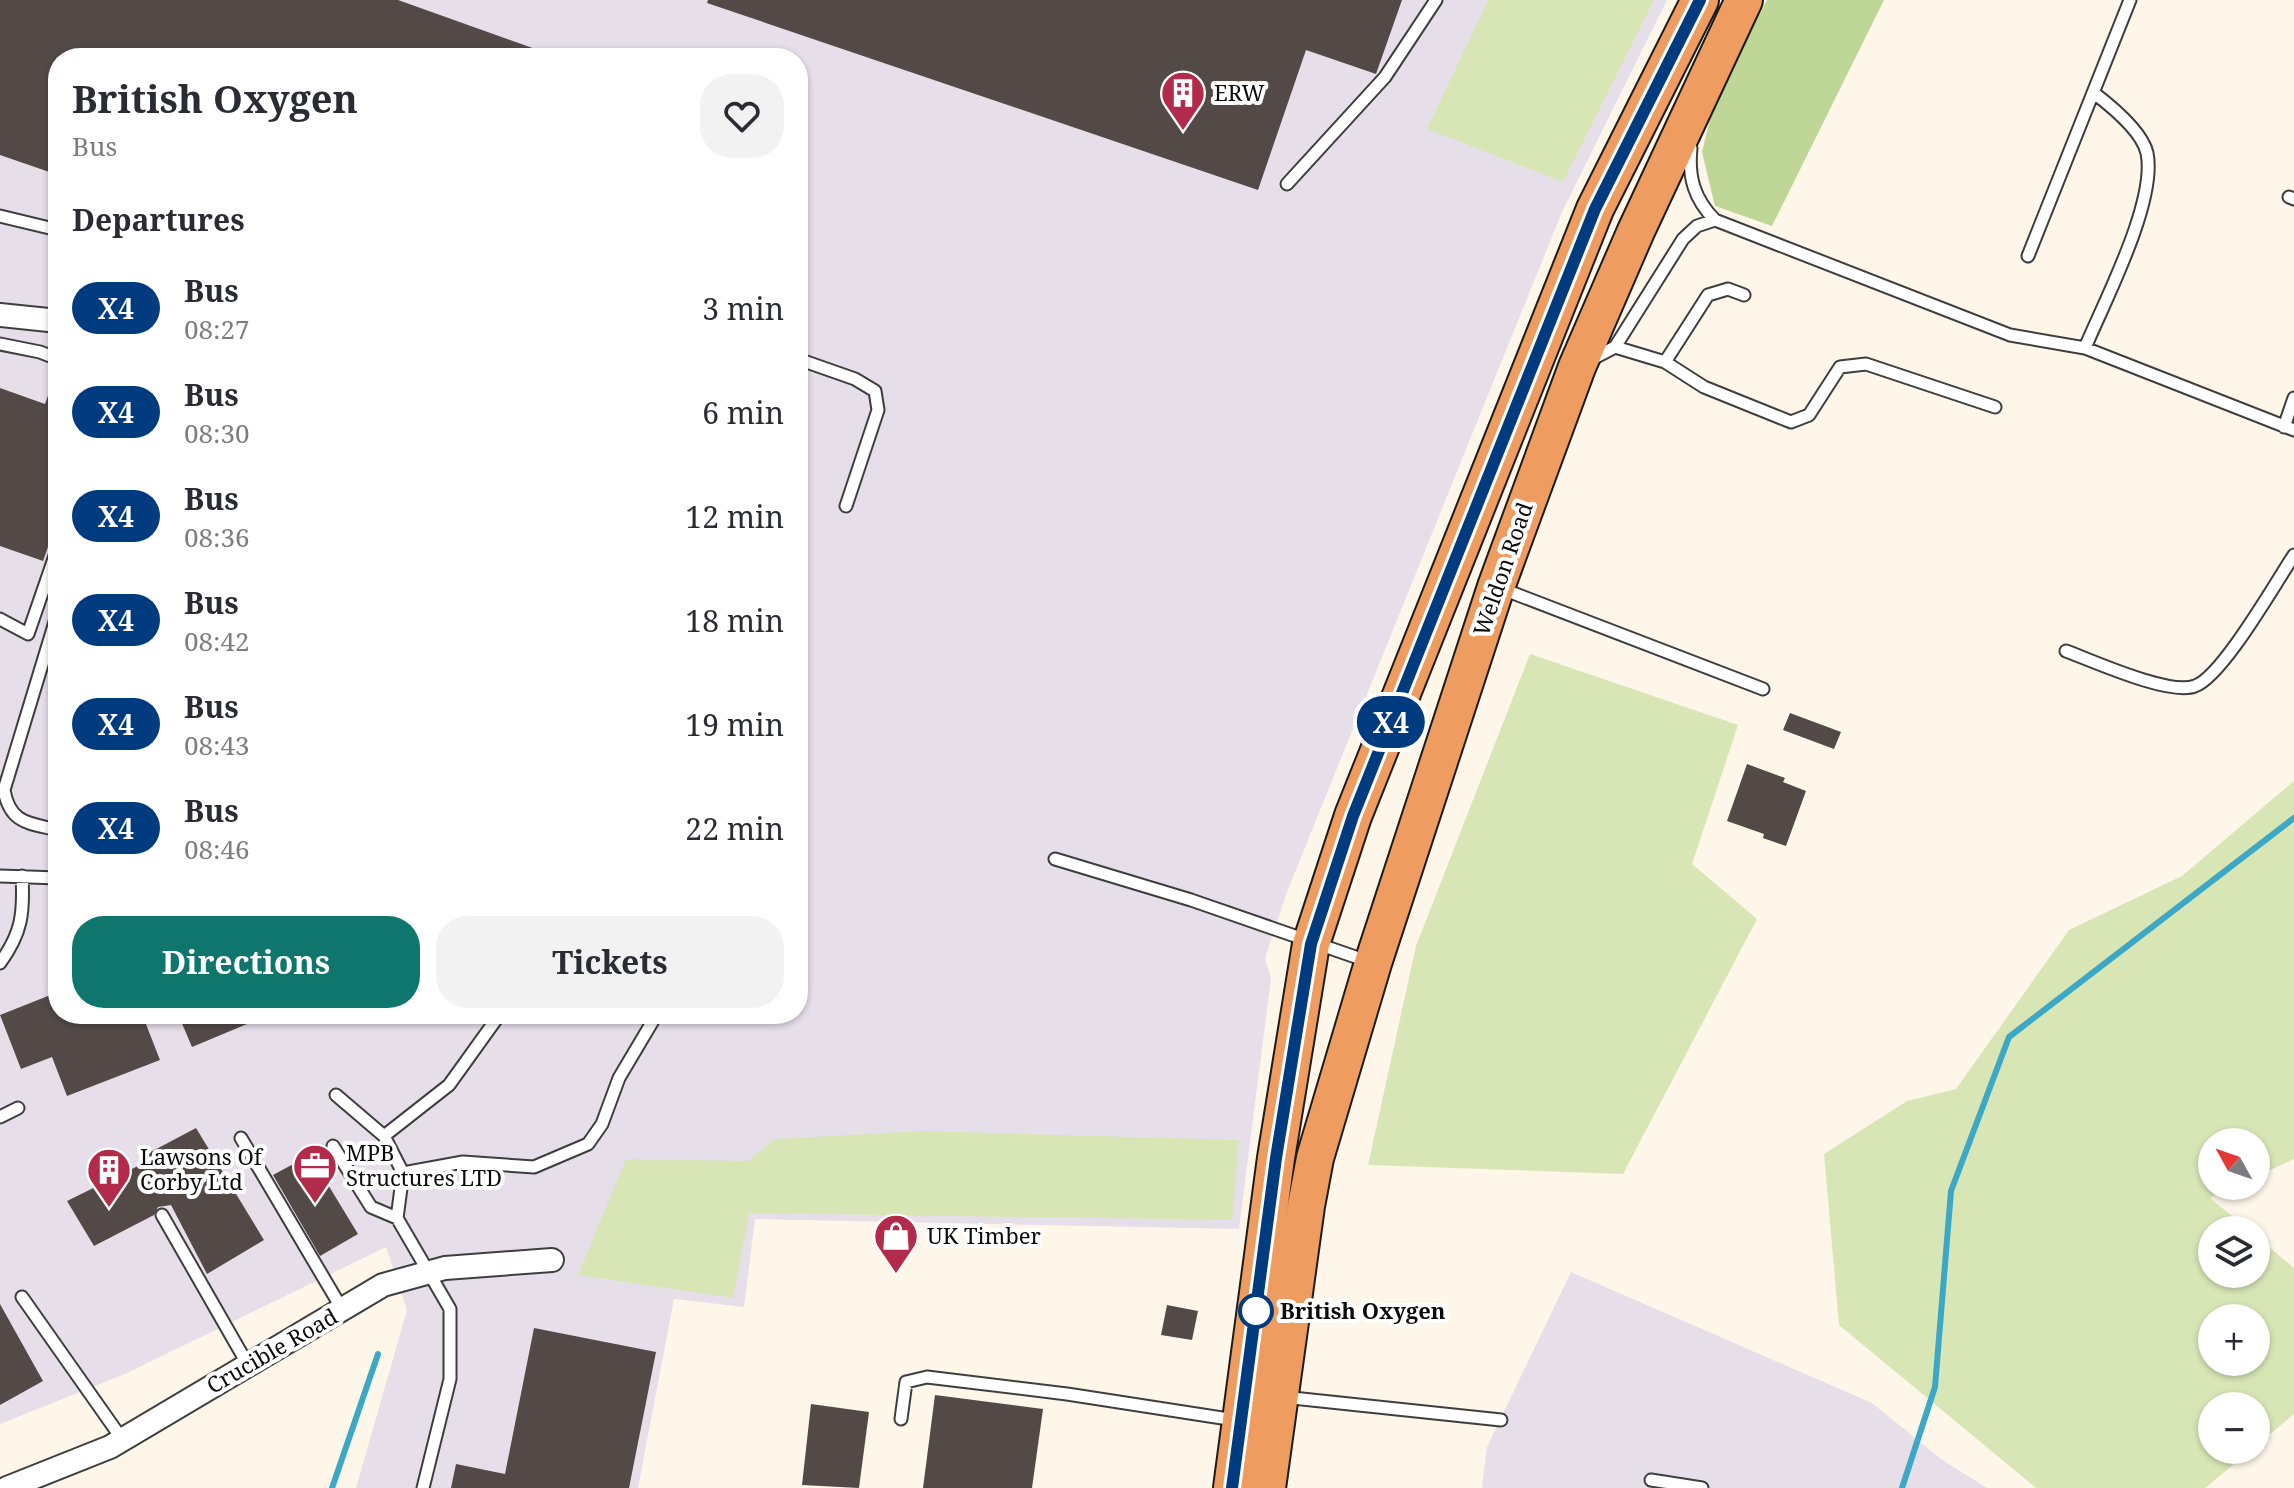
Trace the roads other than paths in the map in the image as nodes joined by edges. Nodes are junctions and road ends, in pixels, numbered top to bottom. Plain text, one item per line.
1 (1436, 0) edge
2 (1700, 0) edge
3 (1744, 0) edge
4 (2130, 0) edge
5 (1713, 62) junction
6 (2094, 93) junction
7 (1287, 184) dead end
8 (0, 216) edge
9 (1715, 220) junction
10 (48, 228) edge
11 (2028, 256) dead end
12 (1744, 295) dead end
13 (0, 315) edge
14 (48, 320) edge
15 (0, 344) edge
16 (1615, 347) junction
17 (2085, 348) junction
18 (48, 355) edge
19 (1665, 362) junction
20 (808, 363) edge
21 (1570, 370) junction
22 (2294, 398) edge
23 (1995, 407) dead end
24 (2289, 428) edge
25 (846, 506) dead end
26 (2294, 555) edge
27 (2289, 574) edge
28 (48, 576) edge
29 (1496, 587) junction
30 (0, 619) edge
31 (48, 645) edge
32 (2066, 651) dead end
33 (1763, 689) dead end
34 (48, 828) edge
35 (1055, 859) dead end
36 (0, 876) edge
37 (22, 876) junction
38 (48, 877) edge
39 (1311, 944) junction
40 (0, 963) edge
41 (1373, 963) junction
42 (493, 1024) edge
43 (651, 1024) edge
44 (336, 1095) dead end
45 (18, 1108) dead end
46 (0, 1117) edge
47 (384, 1136) junction
48 (241, 1138) dead end
49 (333, 1146) dead end
50 (403, 1173) junction
51 (162, 1215) dead end
52 (397, 1218) junction
53 (552, 1260) dead end
54 (428, 1273) junction
55 (22, 1297) dead end
56 (342, 1309) junction
57 (248, 1365) junction
58 (1278, 1397) junction
59 (901, 1419) dead end
60 (1240, 1420) junction
61 (1501, 1420) dead end
62 (122, 1439) junction
63 (1651, 1480) dead end
64 (7, 1488) edge
65 (423, 1488) edge
66 (1232, 1488) edge
67 (1267, 1488) edge
68 (1702, 1488) edge

1 - 7 lane
2 - 39 highway, Weldon Road
3 - 5 highway, Weldon Road
4 - 6 lane
5 - 9 lane
5 - 21 highway, Weldon Road
6 - 11 lane
6 - 17 lane
8 - 10 lane
9 - 16 lane
9 - 17 lane
12 - 19 lane
13 - 14 street
15 - 18 lane
16 - 19 lane
16 - 21 lane
17 - 24 lane
19 - 23 lane
20 - 25 lane
21 - 29 highway, Weldon Road
22 - 24 lane
26 - 27 lane
27 - 32 lane
28 - 30 lane
29 - 33 lane
29 - 41 highway, Weldon Road
31 - 34 lane
35 - 39 lane
36 - 37 lane
37 - 38 lane
37 - 40 lane
39 - 41 lane
39 - 60 highway, Weldon Road
41 - 58 highway, Weldon Road
42 - 47 lane
43 - 50 lane
44 - 47 lane
45 - 46 lane
47 - 50 lane
48 - 56 lane
49 - 52 lane
50 - 52 lane
51 - 57 lane
52 - 54 lane
53 - 54 street, Crucible Road
54 - 56 street, Crucible Road
54 - 65 lane
55 - 62 lane
56 - 57 street, Crucible Road
57 - 62 street, Crucible Road
58 - 61 lane
58 - 67 highway
59 - 60 lane
60 - 66 highway
62 - 64 street, Crucible Road
63 - 68 lane

